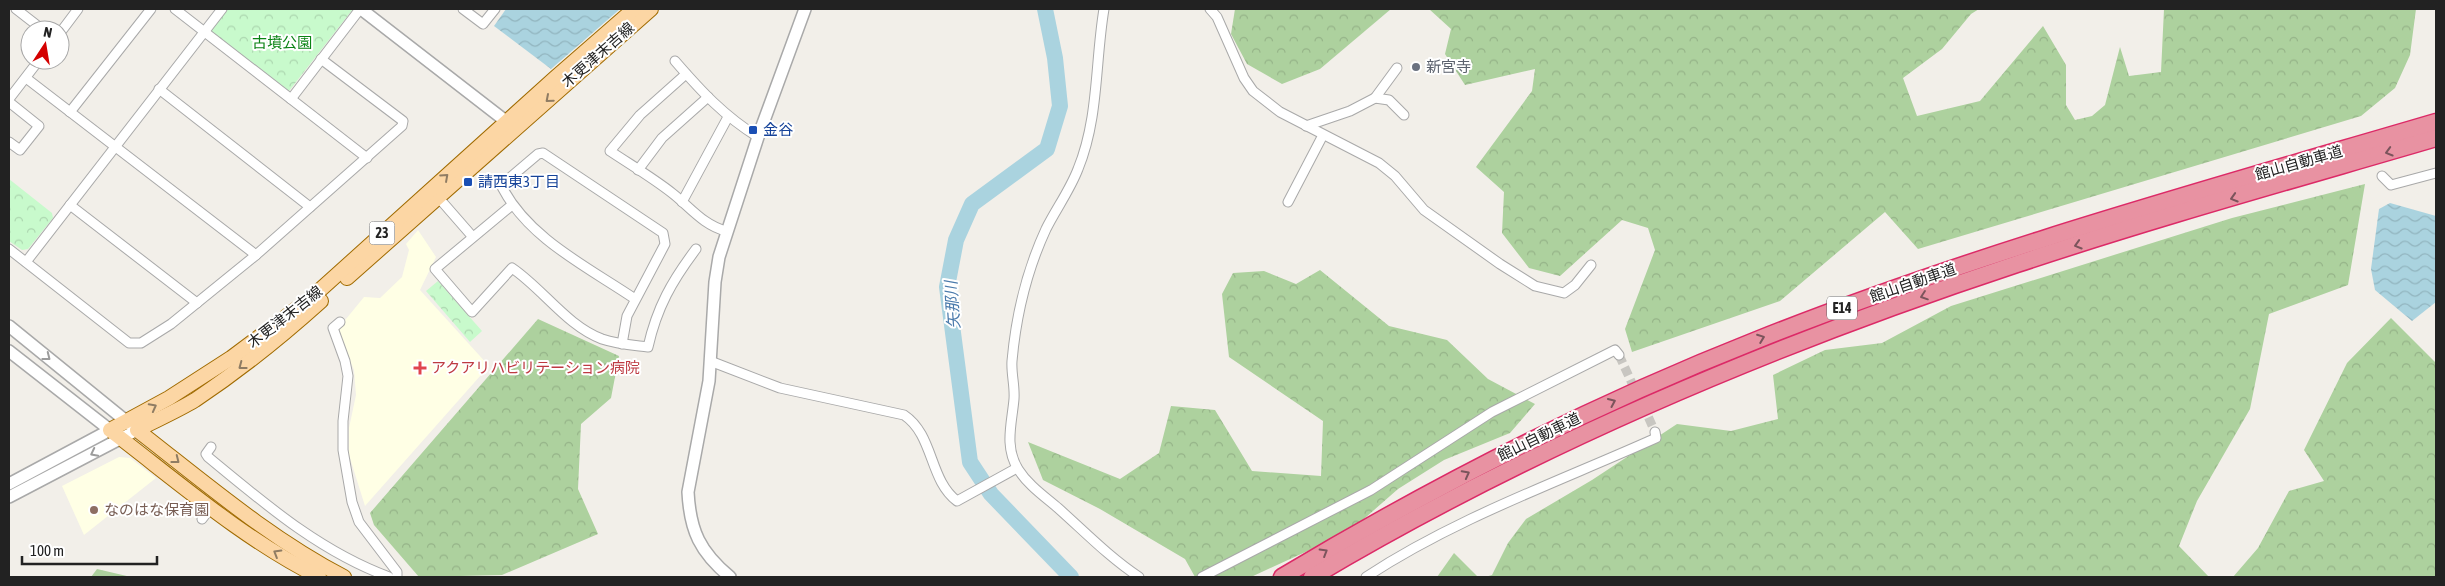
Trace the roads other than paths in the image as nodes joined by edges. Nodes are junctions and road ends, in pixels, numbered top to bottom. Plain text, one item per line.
1 (16, 9) edge
2 (78, 9) edge
3 (151, 9) edge
4 (175, 9) edge
5 (222, 9) edge
6 (360, 9) edge
7 (464, 9) edge
8 (495, 9) edge
9 (634, 9) edge
10 (651, 9) edge
11 (805, 9) edge
12 (1104, 9) edge
13 (1210, 9) edge
14 (30, 20) edge
15 (70, 20) edge
16 (204, 31) junction
17 (321, 59) junction
18 (675, 62) dead end
19 (1397, 68) dead end
20 (32, 70) edge
21 (686, 74) junction
22 (26, 78) junction
23 (159, 89) junction
24 (291, 98) junction
25 (708, 98) junction
26 (1376, 98) junction
27 (9, 101) edge
28 (70, 112) junction
29 (1404, 115) dead end
30 (728, 117) junction
31 (2436, 122) edge
32 (511, 125) junction
33 (1306, 126) junction
34 (1323, 135) junction
35 (758, 137) junction
36 (2436, 138) edge
37 (9, 142) edge
38 (115, 147) junction
39 (367, 158) junction
40 (638, 170) junction
41 (2436, 173) edge
42 (2382, 176) dead end
43 (438, 197) junction
44 (682, 202) junction
45 (1288, 202) dead end
46 (70, 205) junction
47 (512, 205) junction
48 (310, 207) junction
49 (726, 231) junction
50 (472, 236) junction
51 (9, 249) edge
52 (696, 249) dead end
53 (256, 255) junction
54 (26, 262) junction
55 (1591, 264) dead end
56 (635, 299) junction
57 (197, 304) junction
58 (340, 322) dead end
59 (9, 326) edge
60 (622, 344) junction
61 (9, 351) edge
62 (1619, 355) dead end
63 (710, 361) junction
64 (125, 421) junction
65 (110, 430) junction
66 (137, 430) junction
67 (1656, 432) dead end
68 (121, 439) junction
69 (211, 447) dead end
70 (1017, 468) junction
71 (9, 484) edge
72 (9, 497) edge
73 (211, 507) junction
74 (202, 519) dead end
75 (724, 575) edge
76 (320, 577) edge
77 (344, 577) edge
78 (389, 577) edge
79 (397, 577) edge
80 (1139, 577) edge
81 (1202, 577) edge
82 (1282, 577) edge
83 (1312, 577) edge
84 (1366, 577) edge

1 - 14 street
2 - 15 street
3 - 28 street
4 - 16 street
5 - 16 street
6 - 17 street
6 - 32 street
7 - 8 street
9 - 32 main road, 木更津末吉線 / 23
10 -> 32 main road, 木更津末吉線 / 23
11 - 35 street
12 - 70 street
13 - 33 street
16 - 23 street
16 - 24 street
17 - 24 street
17 - 39 street
18 - 21 street
19 - 26 street
20 - 22 street
21 - 25 street
21 - 40 street
22 - 27 street
22 - 28 street
23 - 38 street
23 - 48 street
24 - 39 street
25 - 30 street
25 - 40 street
26 - 29 street
26 - 33 street
27 - 37 street
28 - 38 street
30 - 35 street
30 - 44 street
82 -> 31 highway, 館山自動車道 / E14
32 - 43 main road, 木更津末吉線 / 23
64 -> 32 main road, 木更津末吉線 / 23
33 - 34 street
34 - 45 street
34 - 55 street
35 - 49 street
36 -> 83 highway, 館山自動車道 / E14
38 - 46 street
38 - 53 street
39 - 48 street
40 - 44 street
41 - 42 street
43 - 50 street
43 -> 66 main road, 木更津末吉線 / 23
44 - 49 street
46 - 54 street
46 - 57 street
47 - 50 street
47 - 56 street
47 - 56 street
48 - 53 street
49 - 63 street
50 - 60 street
51 - 54 street
52 - 60 street
53 - 57 street
54 - 57 street
56 - 60 street
58 - 79 street
59 -> 64 street
61 - 65 street
62 - 81 street
63 - 70 street
63 - 75 street
64 - 65 main road, 木更津末吉線 / 23
64 - 66 street
65 - 68 main road
65 - 71 street
66 - 68 street
66 -> 77 main road
67 - 84 street
68 -> 72 street
68 - 73 main road
69 - 78 street
70 - 80 street
73 - 74 street
76 -> 73 main road

